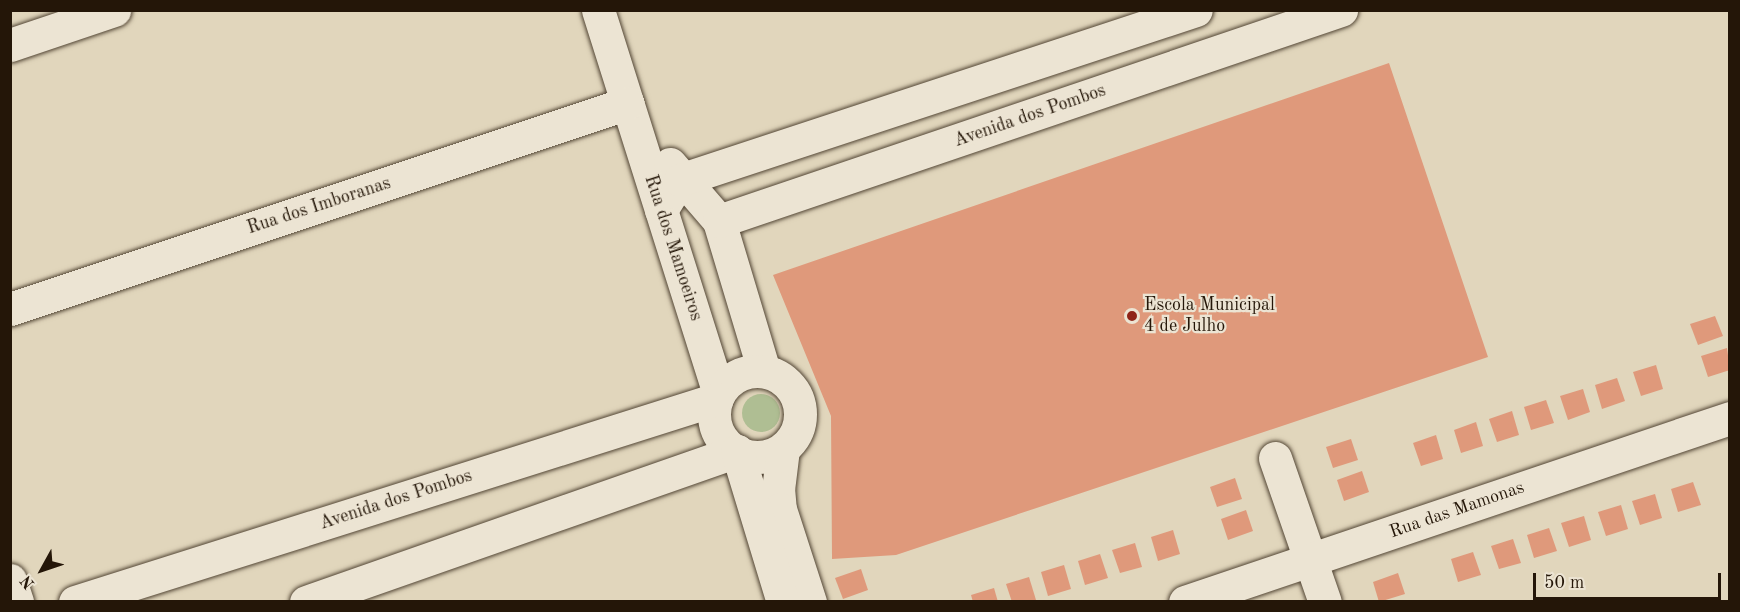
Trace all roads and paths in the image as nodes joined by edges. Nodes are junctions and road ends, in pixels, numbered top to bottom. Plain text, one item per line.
1 (114, 10) edge
2 (598, 10) edge
3 (1196, 10) edge
4 (1341, 10) edge
5 (1137, 20) edge
6 (10, 45) edge
7 (628, 103) junction
8 (680, 180) junction
9 (661, 210) junction
10 (719, 221) junction
11 (10, 309) edge
12 (764, 371) junction
13 (718, 396) junction
14 (1730, 418) edge
15 (783, 449) junction
16 (737, 451) junction
17 (1275, 458) dead end
18 (1311, 559) junction
19 (10, 580) edge
20 (17, 602) edge
21 (75, 602) edge
22 (306, 602) edge
23 (783, 602) edge
24 (810, 602) edge
25 (1185, 602) edge
26 (1325, 602) edge

1 - 6 street
2 - 7 street, Rua dos Mamoeiros
3 - 5 street
4 - 10 street, Avenida dos Pombos
5 - 8 street
7 - 8 street, Rua dos Mamoeiros
7 - 9 street, Rua dos Mamoeiros
7 - 11 street, Rua dos Imboranas
8 - 9 street
8 - 10 street, Rua dos Mamoeiros
9 - 13 street, Rua dos Mamoeiros
10 - 12 street, Rua dos Mamoeiros
12 - 13 street
12 - 15 street
13 - 16 street
13 - 21 street, Avenida dos Pombos
14 - 18 street, Rua das Mamonas
15 - 16 street
15 - 24 street
16 - 22 street
16 - 23 street
17 - 18 street
18 - 25 street, Rua das Mamonas
18 - 26 street
19 - 20 street

